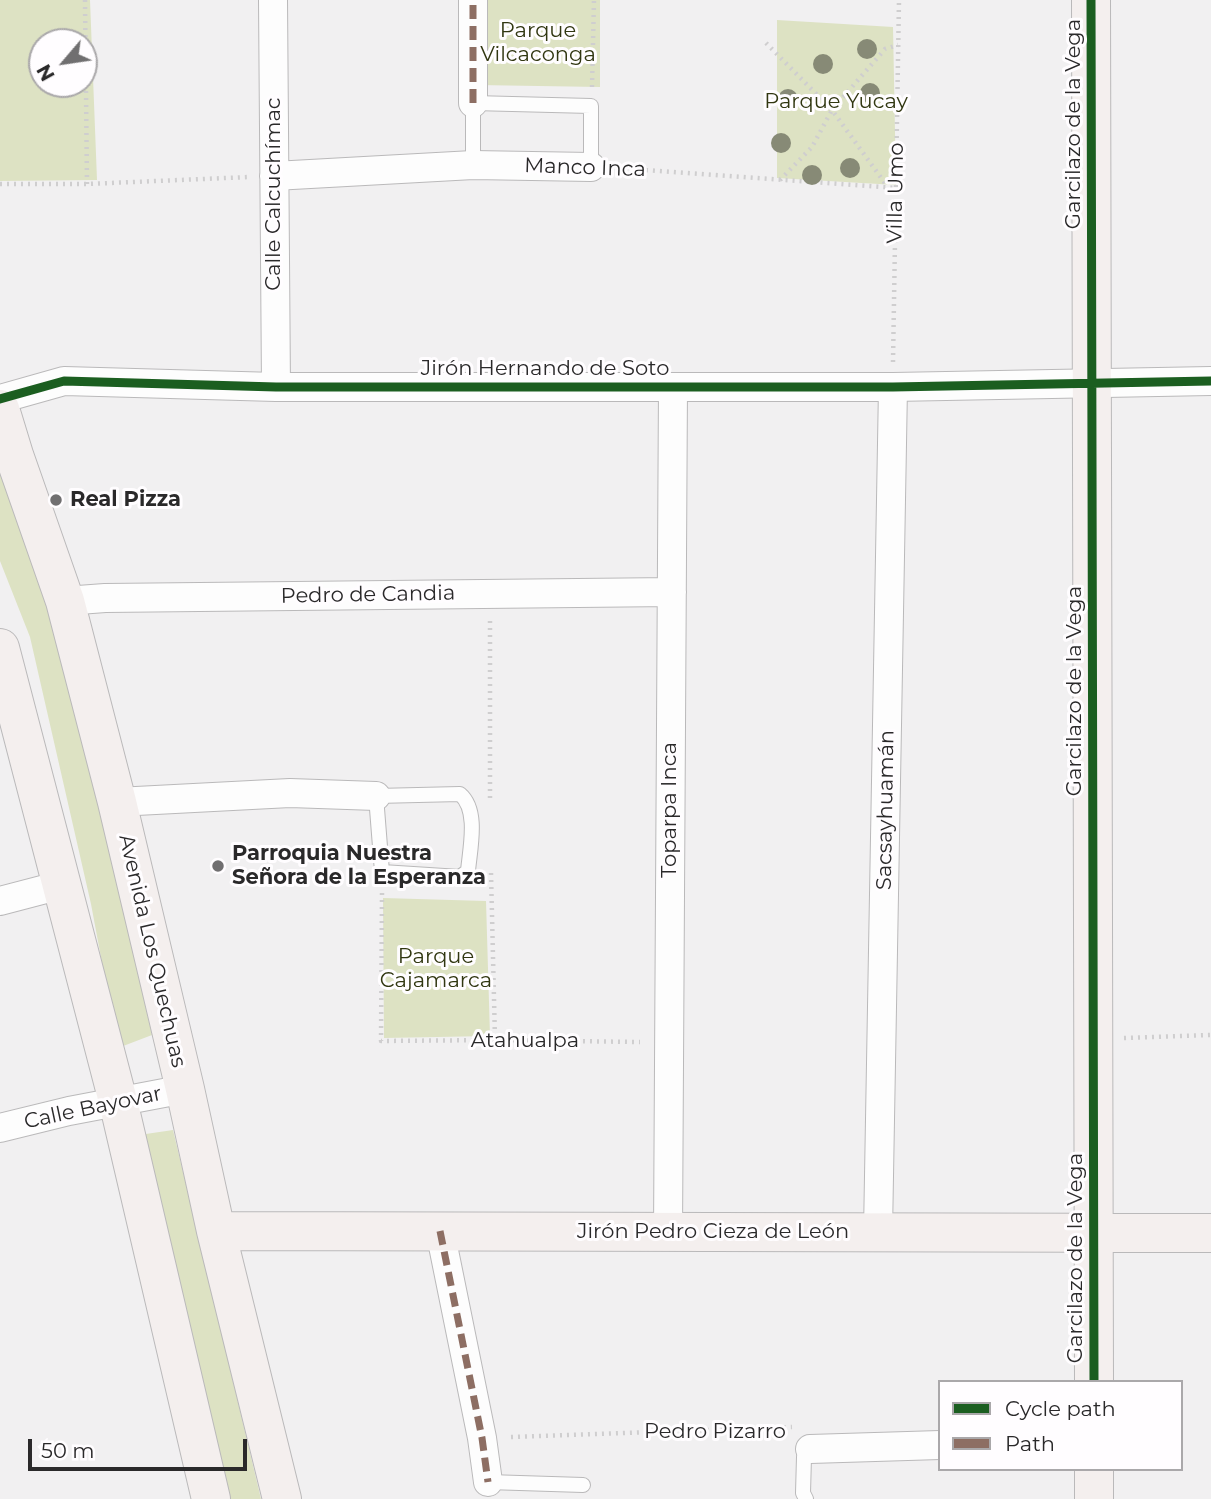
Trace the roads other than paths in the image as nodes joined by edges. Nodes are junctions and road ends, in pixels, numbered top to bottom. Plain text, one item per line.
1 (273, 0) edge
2 (473, 0) edge
3 (1091, 0) edge
4 (473, 103) junction
5 (473, 164) junction
6 (591, 167) joint
7 (274, 176) junction
8 (1211, 381) edge
9 (1093, 382) junction
10 (276, 387) junction
11 (673, 387) junction
12 (893, 387) junction
13 (0, 399) edge
14 (0, 409) edge
15 (672, 592) junction
16 (65, 601) junction
17 (0, 648) edge
18 (376, 796) junction
19 (117, 802) junction
20 (61, 885) junction
21 (0, 901) edge
22 (185, 1089) junction
23 (118, 1101) junction
24 (0, 1128) edge
25 (216, 1231) junction
26 (440, 1231) junction
27 (878, 1232) junction
28 (668, 1233) junction
29 (1094, 1233) junction
30 (1211, 1233) edge
31 (1094, 1380) edge
32 (938, 1445) edge
33 (810, 1449) joint
34 (1094, 1471) edge
35 (488, 1482) joint
36 (583, 1485) dead end
37 (211, 1499) edge
38 (282, 1499) edge
39 (806, 1499) edge
40 (1094, 1499) edge

1 - 7 street, Calle Calcuchímac
2 - 4 street
3 - 9 street, Garcilazo de la Vega
4 - 5 lane
4 - 6 lane
5 - 6 street, Manco Inca
5 - 7 street, Manco Inca
7 - 10 street, Calle Calcuchímac
8 - 9 street, Jirón Hernando de Soto
9 - 12 street, Jirón Hernando de Soto
9 - 29 street, Garcilazo de la Vega
10 - 11 street, Jirón Hernando de Soto
10 - 13 street, Jirón Hernando de Soto
11 - 12 street, Jirón Hernando de Soto
11 - 15 street, Toparpa Inca
12 - 27 street, Sacsayhuamán
14 - 16 street, Avenida Los Quechuas
15 - 16 street, Pedro de Candia
15 - 28 street, Toparpa Inca
16 - 19 street, Avenida Los Quechuas
17 - 20 street
18 - 18 lane
18 - 19 street
19 - 22 street, Avenida Los Quechuas
20 - 21 street
20 - 23 street
22 - 23 street, Calle Bayovar
22 - 25 street, Avenida Los Quechuas
23 - 24 street, Calle Bayovar
23 - 37 street
25 - 26 street, Jirón Pedro Cieza de León
25 - 38 street, Avenida Los Quechuas
26 - 28 street, Jirón Pedro Cieza de León
26 - 35 street
27 - 28 street, Jirón Pedro Cieza de León
27 - 29 street, Jirón Pedro Cieza de León
29 - 30 street, Jirón Pedro Cieza de León
29 - 31 street, Garcilazo de la Vega
32 - 33 street, Pedro Pizarro
33 - 39 lane
34 - 40 street
35 - 36 lane

